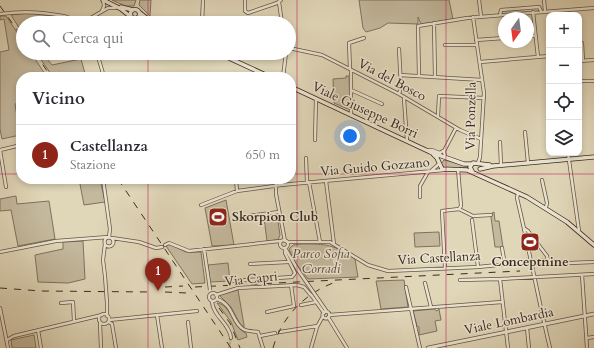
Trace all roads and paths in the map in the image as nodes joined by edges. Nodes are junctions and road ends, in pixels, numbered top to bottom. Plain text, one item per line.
1 (103, 0) edge
2 (108, 0) edge
3 (203, 0) edge
4 (244, 0) edge
5 (479, 0) edge
6 (544, 0) edge
7 (279, 1) edge
8 (594, 8) edge
9 (133, 10) junction
10 (125, 11) junction
11 (543, 11) junction
12 (139, 12) junction
13 (500, 12) edge
14 (533, 12) edge
15 (100, 13) junction
16 (0, 14) edge
17 (498, 15) edge
18 (64, 16) edge
19 (96, 16) edge
20 (130, 16) edge
21 (131, 16) edge
22 (140, 16) edge
23 (144, 16) edge
24 (202, 16) edge
25 (281, 16) edge
26 (481, 16) junction
27 (473, 17) junction
28 (534, 20) edge
29 (434, 23) junction
30 (536, 36) joint
31 (364, 38) dead end
32 (498, 38) edge
33 (476, 40) junction
34 (582, 43) dead end
35 (445, 44) dead end
36 (477, 45) junction
37 (296, 49) edge
38 (399, 49) dead end
39 (546, 56) edge
40 (538, 57) junction
41 (99, 60) edge
42 (233, 60) edge
43 (285, 60) edge
44 (594, 60) edge
45 (583, 61) joint
46 (480, 62) junction
47 (350, 69) junction
48 (103, 72) edge
49 (259, 72) edge
50 (284, 72) edge
51 (400, 75) junction
52 (419, 76) junction
53 (435, 77) junction
54 (482, 80) junction
55 (582, 81) edge
56 (594, 81) edge
57 (296, 89) edge
58 (351, 90) junction
59 (399, 94) junction
60 (484, 98) junction
61 (316, 99) junction
62 (404, 99) dead end
63 (382, 104) dead end
64 (351, 115) junction
65 (438, 116) junction
66 (456, 128) junction
67 (525, 132) dead end
68 (481, 139) junction
69 (315, 140) dead end
70 (407, 141) junction
71 (500, 142) dead end
72 (16, 146) edge
73 (0, 150) edge
74 (428, 151) junction
75 (444, 151) junction
76 (445, 157) junction
77 (594, 157) edge
78 (306, 158) dead end
79 (449, 159) junction
80 (568, 159) junction
81 (478, 163) junction
82 (528, 163) junction
83 (439, 164) junction
84 (471, 164) junction
85 (501, 165) junction
86 (493, 166) junction
87 (458, 169) junction
88 (445, 170) junction
89 (480, 170) junction
90 (428, 172) junction
91 (473, 172) junction
92 (490, 180) junction
93 (542, 180) dead end
94 (326, 181) junction
95 (308, 182) junction
96 (296, 183) edge
97 (104, 184) edge
98 (236, 184) edge
99 (290, 184) edge
100 (276, 185) junction
101 (281, 185) joint
102 (6, 187) dead end
103 (237, 191) junction
104 (518, 193) junction
105 (420, 197) dead end
106 (201, 205) dead end
107 (546, 208) junction
108 (459, 209) junction
109 (279, 212) junction
110 (491, 215) dead end
111 (241, 217) dead end
112 (472, 220) dead end
113 (525, 229) junction
114 (579, 231) junction
115 (283, 233) junction
116 (98, 238) junction
117 (110, 238) junction
118 (119, 240) junction
119 (280, 242) junction
120 (320, 242) junction
121 (105, 243) junction
122 (114, 243) junction
123 (334, 244) junction
124 (165, 245) dead end
125 (286, 245) junction
126 (594, 245) edge
127 (110, 246) junction
128 (162, 247) dead end
129 (502, 248) dead end
130 (204, 250) junction
131 (0, 252) edge
132 (105, 252) junction
133 (548, 260) junction
134 (288, 262) junction
135 (533, 262) junction
136 (594, 262) edge
137 (250, 264) dead end
138 (505, 265) junction
139 (478, 267) junction
140 (445, 268) junction
141 (594, 274) edge
142 (582, 275) junction
143 (534, 277) junction
144 (500, 279) junction
145 (460, 280) dead end
146 (232, 281) dead end
147 (425, 283) dead end
148 (291, 285) junction
149 (406, 287) dead end
150 (210, 294) junction
151 (216, 294) junction
152 (217, 299) junction
153 (212, 302) junction
154 (316, 302) junction
155 (502, 302) junction
156 (61, 303) dead end
157 (301, 305) dead end
158 (0, 308) edge
159 (431, 308) junction
160 (411, 309) junction
161 (197, 311) dead end
162 (267, 312) dead end
163 (325, 314) junction
164 (594, 314) edge
165 (157, 315) junction
166 (102, 316) junction
167 (107, 316) junction
168 (329, 316) junction
169 (585, 316) junction
170 (89, 318) junction
171 (74, 321) junction
172 (109, 321) junction
173 (99, 322) junction
174 (188, 322) dead end
175 (544, 324) junction
176 (317, 326) junction
177 (527, 328) junction
178 (38, 330) junction
179 (280, 332) dead end
180 (506, 332) junction
181 (275, 333) dead end
182 (260, 336) junction
183 (594, 337) edge
184 (231, 338) tunnel mouth
185 (587, 338) junction
186 (7, 340) junction
187 (8, 348) edge
188 (41, 348) edge
189 (100, 348) edge
190 (116, 348) edge
191 (162, 348) edge
192 (191, 348) edge
193 (263, 348) edge
194 (311, 348) edge
195 (347, 348) edge
196 (420, 348) edge
197 (428, 348) edge
198 (508, 348) edge
199 (529, 348) edge
200 (550, 348) edge
201 (587, 348) edge

1 - 10 main road
1 - 15 street
2 - 9 main road
3 - 24 street
4 - 7 street
5 - 26 street
6 - 11 street
7 - 25 street
8 - 11 street
9 - 12 main road
9 - 21 main road
10 - 15 street
10 - 20 main road
11 - 13 street
11 - 14 street
12 - 22 main road
12 - 23 main road
15 - 19 street
16 - 18 street
17 - 26 street
26 - 27 street
27 - 29 street
27 - 33 street, Via Ponzella
28 - 30 street
29 - 52 street
29 - 53 street
30 - 40 street
31 - 47 street
32 - 33 street
33 - 36 street, Via Ponzella
34 - 45 street
35 - 36 street
36 - 46 street, Via Ponzella
37 - 47 street, Via del Bosco
38 - 51 street
39 - 40 street
40 - 46 street
41 - 48 street
42 - 49 main road
43 - 50 street
44 - 45 street
46 - 54 street, Via Ponzella
47 - 58 street
47 - 59 street, Via del Bosco
51 - 52 street
51 - 59 street
52 - 53 street
53 - 54 street
54 - 60 street, Via Ponzella
55 - 56 street
57 - 61 main road, Viale Giuseppe Borri
58 - 63 street
58 - 64 street
59 - 65 street, Via del Bosco
60 - 65 street
60 - 68 street, Via Ponzella
61 - 64 main road, Viale Giuseppe Borri
61 - 69 street
62 - 70 street
64 - 70 main road, Viale Giuseppe Borri
65 - 66 street, Via del Bosco
66 - 68 street, Via del Bosco
66 - 75 street
67 - 82 street
68 - 81 street, Via Ponzella
70 - 74 main road, Viale Giuseppe Borri
71 - 85 street
72 - 73 street
73 - 102 street
74 - 75 street
74 - 76 main road, Viale Giuseppe Borri
74 - 83 main road
75 - 76 street
76 - 79 main road, Viale Giuseppe Borri
77 - 80 main road
78 - 95 street, Via Guido Gozzano
79 - 83 main road
79 - 84 main road, Viale Giuseppe Borri
80 - 82 main road
80 - 114 street
81 - 84 main road
81 - 86 main road
81 - 89 main road
82 - 85 main road
83 - 88 main road
83 - 90 street
84 - 91 main road
85 - 86 main road
86 - 89 main road
87 - 88 main road
87 - 91 main road
87 - 108 street
88 - 90 street, Via Guido Gozzano
89 - 91 main road
89 - 92 main road
90 - 94 street, Via Guido Gozzano
90 - 105 street
91 - 92 main road
92 - 104 main road
93 - 107 street
94 - 95 street, Via Guido Gozzano
94 - 123 street
95 - 96 street, Via Guido Gozzano
95 - 120 street
97 - 117 street
98 - 103 street
99 - 101 street, Via Guido Gozzano
100 - 101 street, Via Guido Gozzano
100 - 103 street, Via Guido Gozzano
100 - 109 street
103 - 106 street, Via Guido Gozzano
104 - 107 main road
104 - 113 street
107 - 114 main road
108 - 110 street
108 - 140 street
109 - 111 street
109 - 115 street
112 - 139 street
113 - 133 street
113 - 135 street
114 - 126 main road
115 - 119 street
115 - 125 street
116 - 117 street
116 - 121 street
116 - 131 street
117 - 118 street
117 - 121 street
117 - 122 street
118 - 122 street
118 - 128 street
119 - 125 street
119 - 125 street
119 - 130 street
120 - 123 street, Via Castellanza
120 - 125 street, Via Castellanza
121 - 127 street
121 - 132 street
122 - 127 street
123 - 140 street, Via Castellanza
124 - 130 street
125 - 134 street
125 - 163 street, bridge
127 - 132 street
129 - 138 street
130 - 150 street, bridge
132 - 167 street, bridge
133 - 135 street, Via Castellanza
133 - 136 street, Via Castellanza
134 - 137 street
134 - 146 street
135 - 138 street, Via Castellanza
135 - 143 street
138 - 139 street, Via Castellanza
139 - 140 street, Via Castellanza
141 - 142 street
142 - 143 street
142 - 169 street
143 - 144 street
143 - 175 street
144 - 145 street
144 - 155 street
147 - 159 street
148 - 151 street, Via Capri
148 - 154 street, Via Capri
148 - 162 street
149 - 160 street
150 - 151 street, Via Capri
150 - 153 street
151 - 152 street
152 - 153 street
152 - 182 street
153 - 184 street
154 - 157 street
154 - 163 street, Via Capri
155 - 159 street
155 - 180 street
156 - 171 street
158 - 186 street
159 - 160 street
160 - 168 street
160 - 196 street
161 - 165 street
163 - 168 street
163 - 168 street
163 - 176 street
164 - 169 street, Viale Lombardia
165 - 172 street
165 - 191 street
166 - 167 street
166 - 170 street
166 - 173 street
167 - 172 street
168 - 195 street
169 - 175 street, Viale Lombardia
169 - 185 street
170 - 171 street
170 - 173 street
171 - 178 street
172 - 173 street
172 - 190 street
173 - 189 street
174 - 192 street
175 - 177 street, Viale Lombardia
175 - 200 street
176 - 179 street
176 - 194 street
177 - 180 street, Viale Lombardia
177 - 199 street
178 - 186 street
178 - 188 street
180 - 197 street, Viale Lombardia
180 - 198 street
181 - 182 street
182 - 193 street
183 - 185 street
185 - 201 street
186 - 187 street

